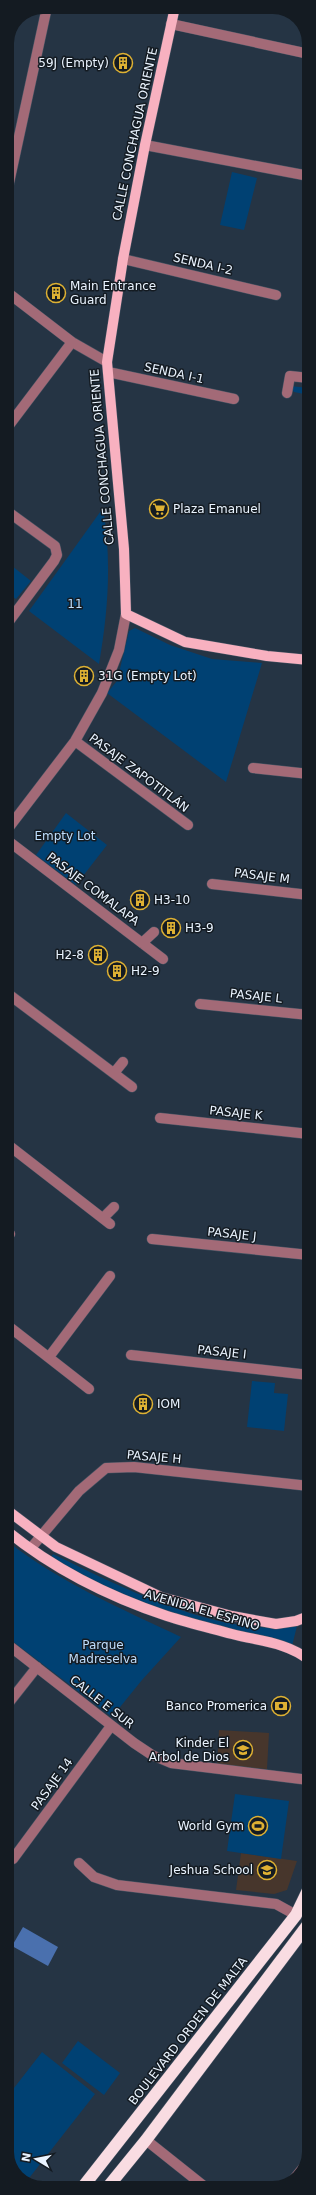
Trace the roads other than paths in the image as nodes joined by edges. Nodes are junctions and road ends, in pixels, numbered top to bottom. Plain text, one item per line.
1 (45, 14) edge
2 (173, 14) edge
3 (171, 24) junction
4 (302, 52) edge
5 (144, 145) junction
6 (14, 160) edge
7 (302, 175) edge
8 (123, 258) junction
9 (276, 295) dead end
10 (14, 297) edge
11 (72, 342) junction
12 (107, 367) junction
13 (302, 377) edge
14 (287, 393) dead end
15 (234, 399) dead end
16 (14, 419) edge
17 (14, 516) edge
18 (126, 614) junction
19 (14, 615) edge
20 (302, 659) edge
21 (75, 741) junction
22 (252, 768) dead end
23 (302, 773) edge
24 (14, 821) edge
25 (188, 825) dead end
26 (14, 845) edge
27 (212, 884) dead end
28 (302, 894) edge
29 (154, 932) dead end
30 (142, 943) junction
31 (163, 959) dead end
32 (14, 998) edge
33 (200, 1004) dead end
34 (302, 1013) edge
35 (123, 1062) dead end
36 (114, 1073) junction
37 (132, 1087) dead end
38 (160, 1118) dead end
39 (302, 1133) edge
40 (14, 1149) edge
41 (114, 1207) dead end
42 (152, 1239) dead end
43 (302, 1254) edge
44 (110, 1276) dead end
45 (14, 1330) edge
46 (131, 1355) dead end
47 (49, 1358) junction
48 (302, 1373) edge
49 (89, 1389) dead end
50 (302, 1485) edge
51 (14, 1516) edge
52 (14, 1535) edge
53 (40, 1536) junction
54 (31, 1548) junction
55 (302, 1619) edge
56 (14, 1649) edge
57 (302, 1654) edge
58 (37, 1667) junction
59 (14, 1695) edge
60 (111, 1726) junction
61 (302, 1779) edge
62 (14, 1857) edge
63 (79, 1863) dead end
64 (302, 1903) edge
65 (296, 1915) junction
66 (302, 1934) edge
67 (252, 1972) junction
68 (265, 1982) junction
69 (146, 2140) junction
70 (88, 2181) edge
71 (113, 2181) edge
72 (197, 2181) edge

1 - 6 street
2 - 3 main road, CALLE CONCHAGUA ORIENTE
3 - 4 street
3 - 5 main road, CALLE CONCHAGUA ORIENTE
5 - 7 street
5 - 8 main road, CALLE CONCHAGUA ORIENTE
8 - 9 street, SENDA I-2
8 - 12 main road, CALLE CONCHAGUA ORIENTE
10 - 11 street, SENDA I-1
11 - 12 street, SENDA I-1
11 - 16 street
12 - 15 street, SENDA I-1
12 - 18 main road, CALLE CONCHAGUA ORIENTE
13 - 14 street
17 - 19 street
18 - 20 main road
18 - 21 street, CALLE CONCHAGUA ORIENTE
21 - 24 street, CALLE CONCHAGUA ORIENTE
21 - 25 street, PASAJE ZAPOTITLÁN
22 - 23 street
26 - 30 street, PASAJE COMALAPA
27 - 28 street, PASAJE M
29 - 30 street
30 - 31 street, PASAJE COMALAPA
32 - 36 street
33 - 34 street, PASAJE L
35 - 36 street
36 - 37 street
38 - 39 street, PASAJE K
40 - 41 street
42 - 43 street, PASAJE J
44 - 47 street
45 - 47 street
46 - 48 street, PASAJE I
47 - 49 street
50 - 53 street, PASAJE H
51 - 53 main road, AVENIDA EL ESPINO
52 - 54 main road, AVENIDA EL ESPINO
53 - 54 street, PASAJE H
53 - 55 main road, AVENIDA EL ESPINO
54 - 57 main road, AVENIDA EL ESPINO
56 - 58 street, CALLE E SUR
58 - 59 street
58 - 60 street, CALLE E SUR
60 - 61 street, CALLE E SUR
60 - 62 street, PASAJE 14
63 - 65 street
64 - 65 highway, BOULEVARD ORDEN DE MALTA
65 - 67 highway, BOULEVARD ORDEN DE MALTA
66 - 68 highway
67 - 68 highway
67 - 70 highway, BOULEVARD ORDEN DE MALTA
68 - 69 highway
69 - 71 highway
69 - 72 street

